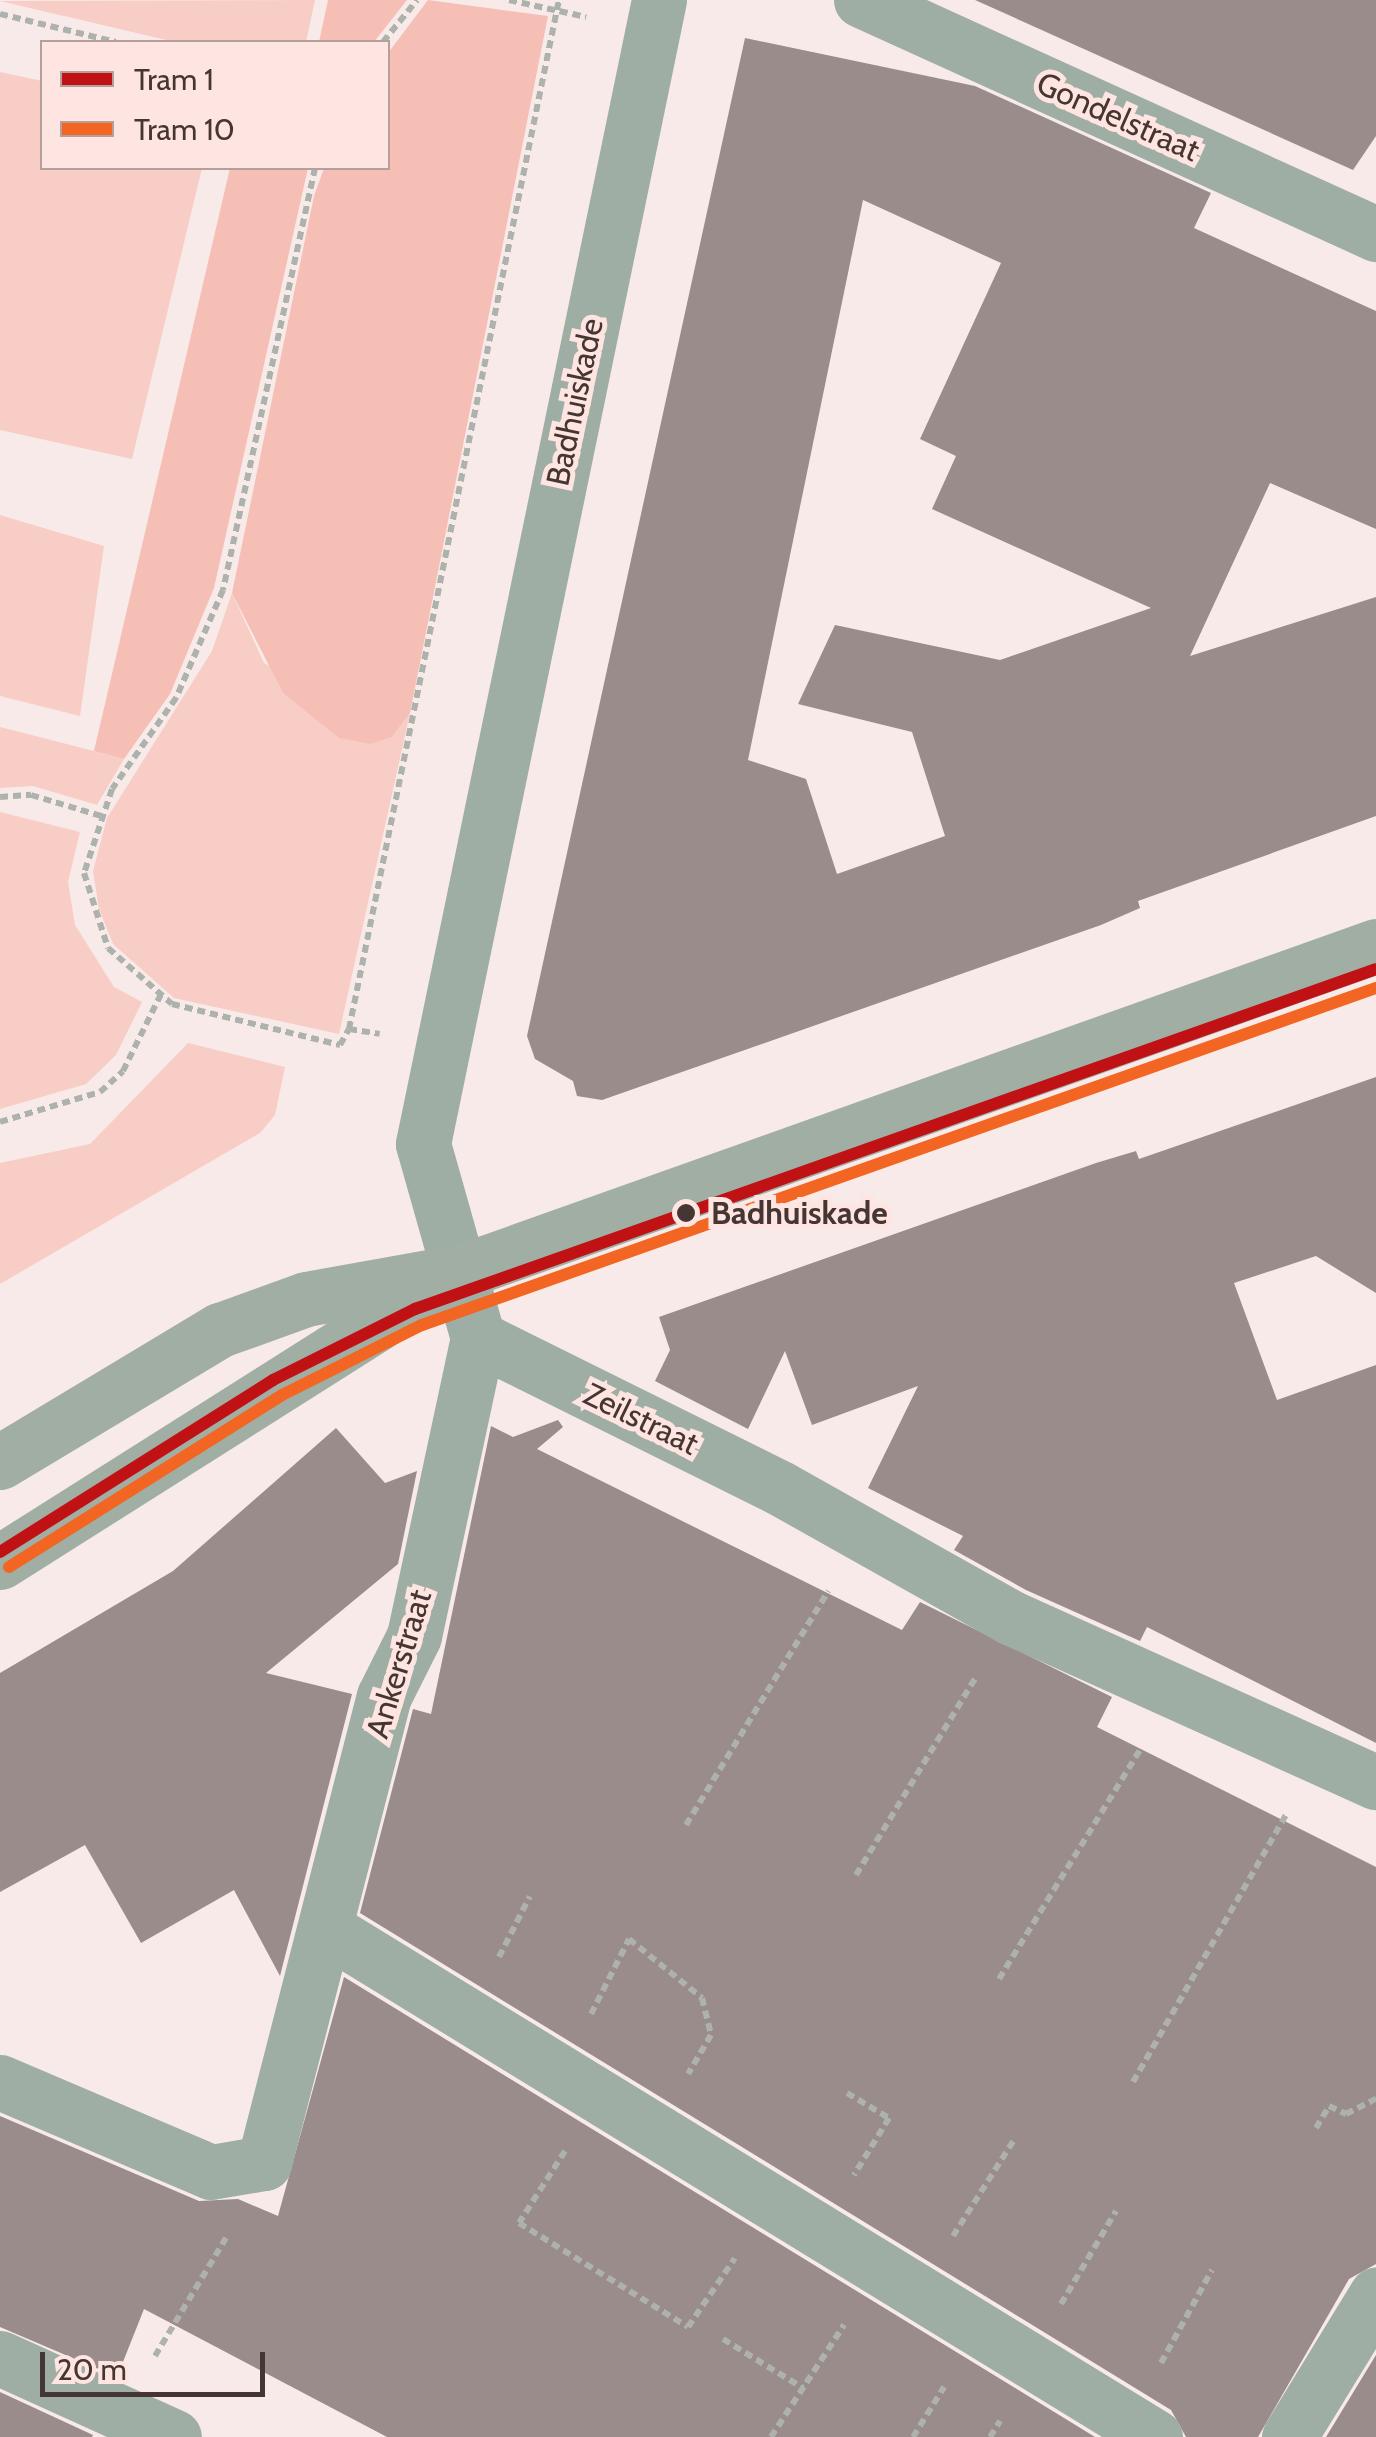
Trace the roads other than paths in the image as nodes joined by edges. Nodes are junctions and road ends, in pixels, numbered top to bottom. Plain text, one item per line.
1 (861, 0) edge
2 (655, 16) edge
3 (1376, 234) edge
4 (1376, 946) edge
5 (457, 1273) junction
6 (478, 1338) junction
7 (0, 1462) edge
8 (0, 1562) edge
9 (1376, 1782) edge
10 (328, 1930) junction
11 (0, 2082) edge
12 (1376, 2295) edge
13 (0, 2358) edge
14 (1142, 2429) edge
15 (174, 2437) edge
16 (1289, 2437) edge

1 - 3 street, Gondelstraat
2 - 5 street, Badhuiskade
4 - 5 main road
5 - 6 street
5 - 7 main road
5 - 8 main road
6 - 9 street, Zeilstraat
6 - 10 street, Ankerstraat
10 - 11 street, Ankerstraat
10 - 14 street
12 - 16 street
13 - 15 street

